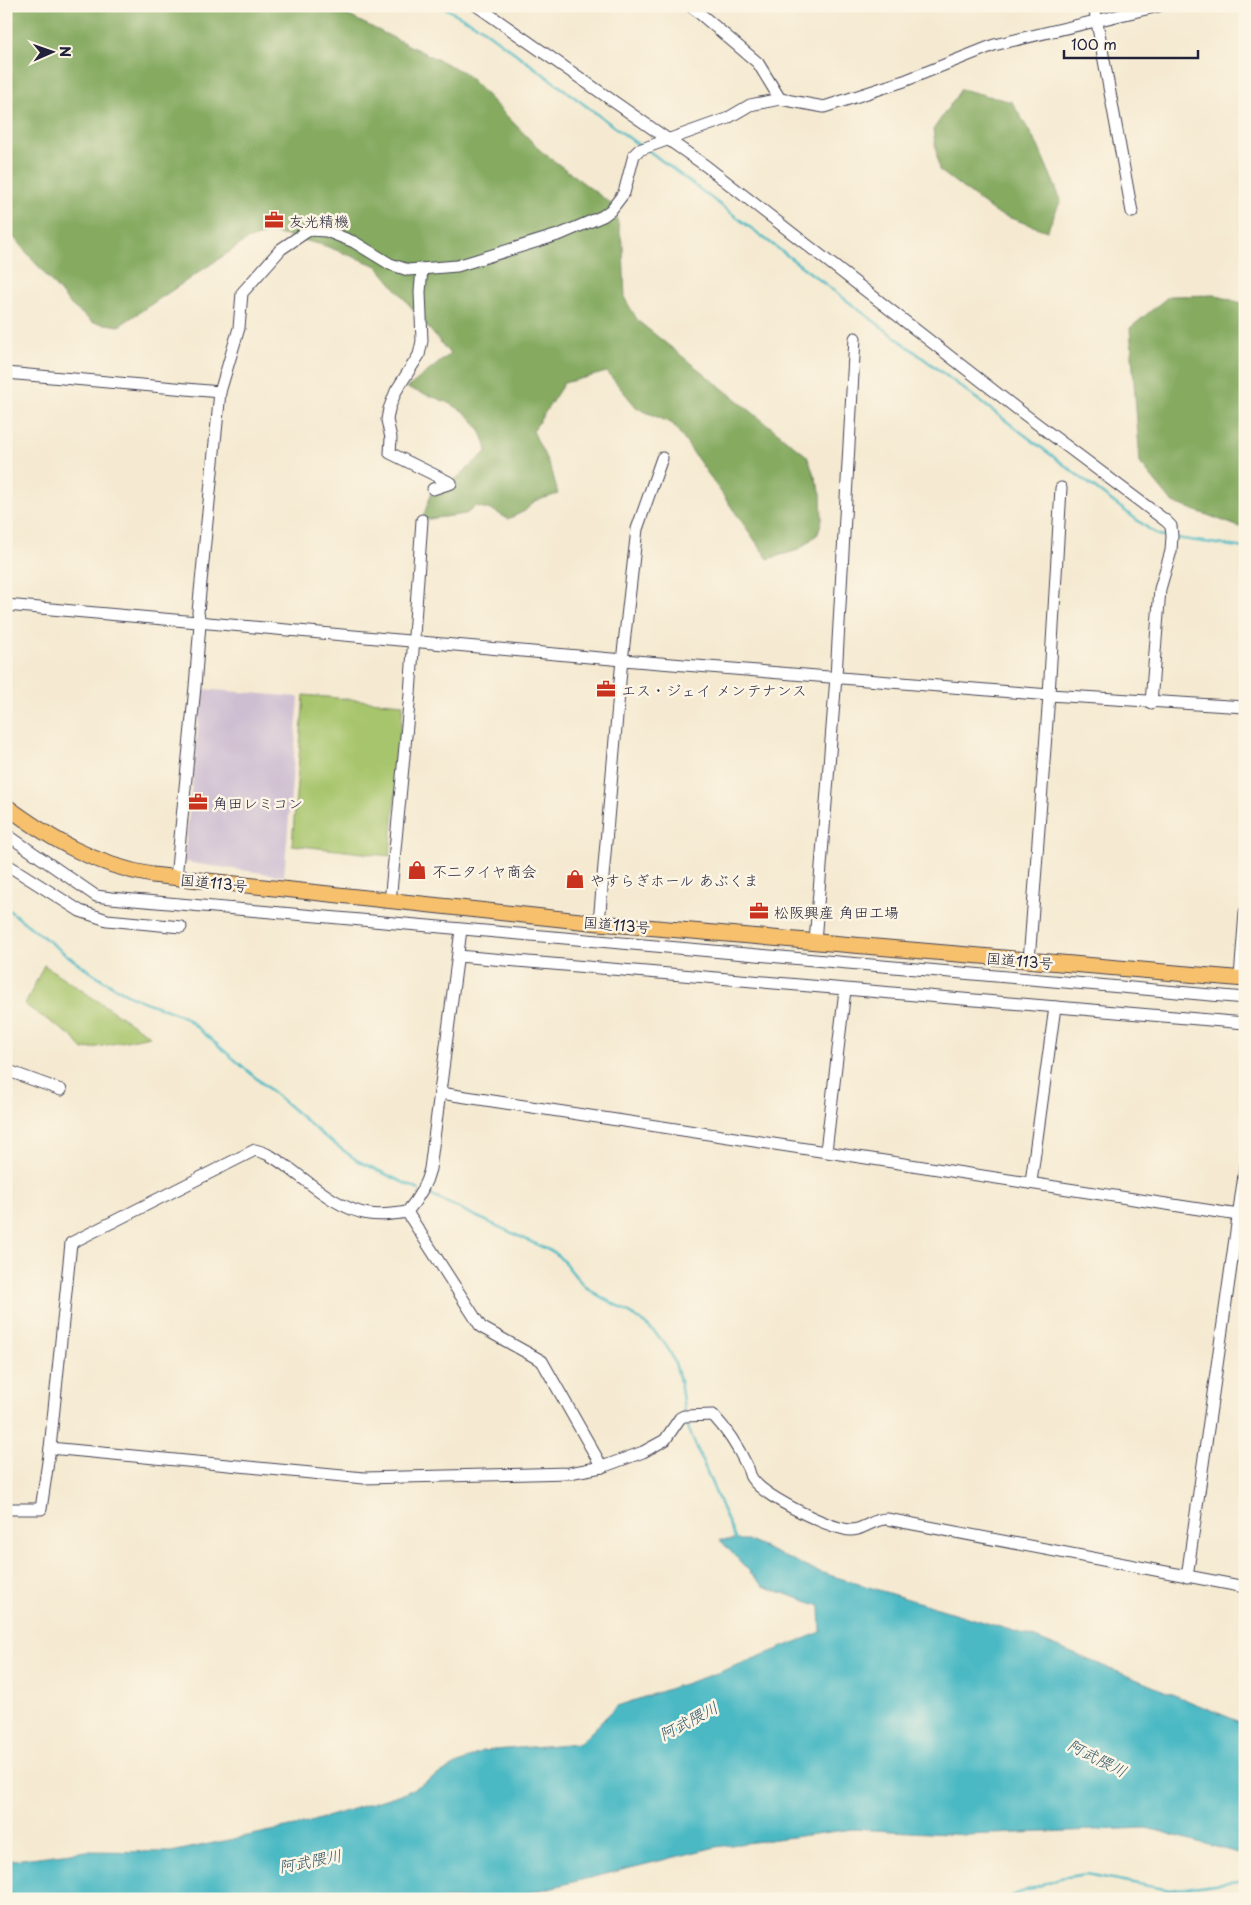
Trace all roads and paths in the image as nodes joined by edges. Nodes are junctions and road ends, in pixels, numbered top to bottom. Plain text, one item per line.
1 (477, 6) edge
2 (691, 6) edge
3 (1094, 6) edge
4 (1159, 6) edge
5 (1097, 21) junction
6 (780, 99) junction
7 (671, 140) junction
8 (1132, 212) dead end
9 (422, 269) junction
10 (855, 338) dead end
11 (6, 373) edge
12 (220, 392) junction
13 (662, 458) dead end
14 (1060, 488) dead end
15 (432, 489) dead end
16 (422, 520) dead end
17 (6, 605) edge
18 (200, 624) junction
19 (412, 643) junction
20 (623, 660) junction
21 (836, 678) junction
22 (1050, 695) junction
23 (1151, 703) junction
24 (1245, 707) edge
25 (6, 806) edge
26 (6, 834) edge
27 (6, 864) edge
28 (176, 878) junction
29 (390, 902) junction
30 (1245, 912) edge
31 (599, 923) junction
32 (181, 927) dead end
33 (460, 930) junction
34 (814, 942) junction
35 (458, 956) junction
36 (1029, 961) junction
37 (1243, 978) edge
38 (845, 990) junction
39 (1245, 998) edge
40 (1055, 1007) junction
41 (1245, 1023) edge
42 (6, 1070) edge
43 (61, 1090) dead end
44 (440, 1093) junction
45 (826, 1151) junction
46 (1245, 1168) edge
47 (1030, 1182) junction
48 (408, 1212) junction
49 (1242, 1215) edge
50 (50, 1448) junction
51 (602, 1467) junction
52 (6, 1509) edge
53 (1187, 1577) junction
54 (1245, 1587) edge

1 - 7 street
2 - 6 street
3 - 5 street
4 - 5 street
5 - 6 street
5 - 8 street
6 - 7 street
7 - 9 street
7 - 23 street
9 - 12 street
9 - 15 street
10 - 21 street
11 - 12 street
12 - 18 street
13 - 20 street
14 - 22 street
16 - 19 street
17 - 18 street
18 - 19 street
18 - 28 street
19 - 20 street
19 - 29 street
20 - 21 street
20 - 31 street
21 - 22 street
21 - 34 street
22 - 23 street
22 - 36 street
23 - 24 street
25 - 28 highway, 国道113号
26 - 33 street
27 - 32 street
28 - 29 highway, 国道113号
29 - 31 highway, 国道113号
30 - 37 street
31 - 34 highway, 国道113号
33 - 35 street
33 - 39 street
34 - 36 highway, 国道113号
35 - 38 street
35 - 44 street
36 - 37 highway, 国道113号
38 - 40 street
38 - 45 street
40 - 41 street
40 - 47 street
42 - 43 street
44 - 45 street
44 - 48 street
45 - 47 street
46 - 49 street
47 - 49 street
48 - 50 street
48 - 51 street
49 - 53 street
50 - 51 street
50 - 52 street
51 - 53 street
53 - 54 street

